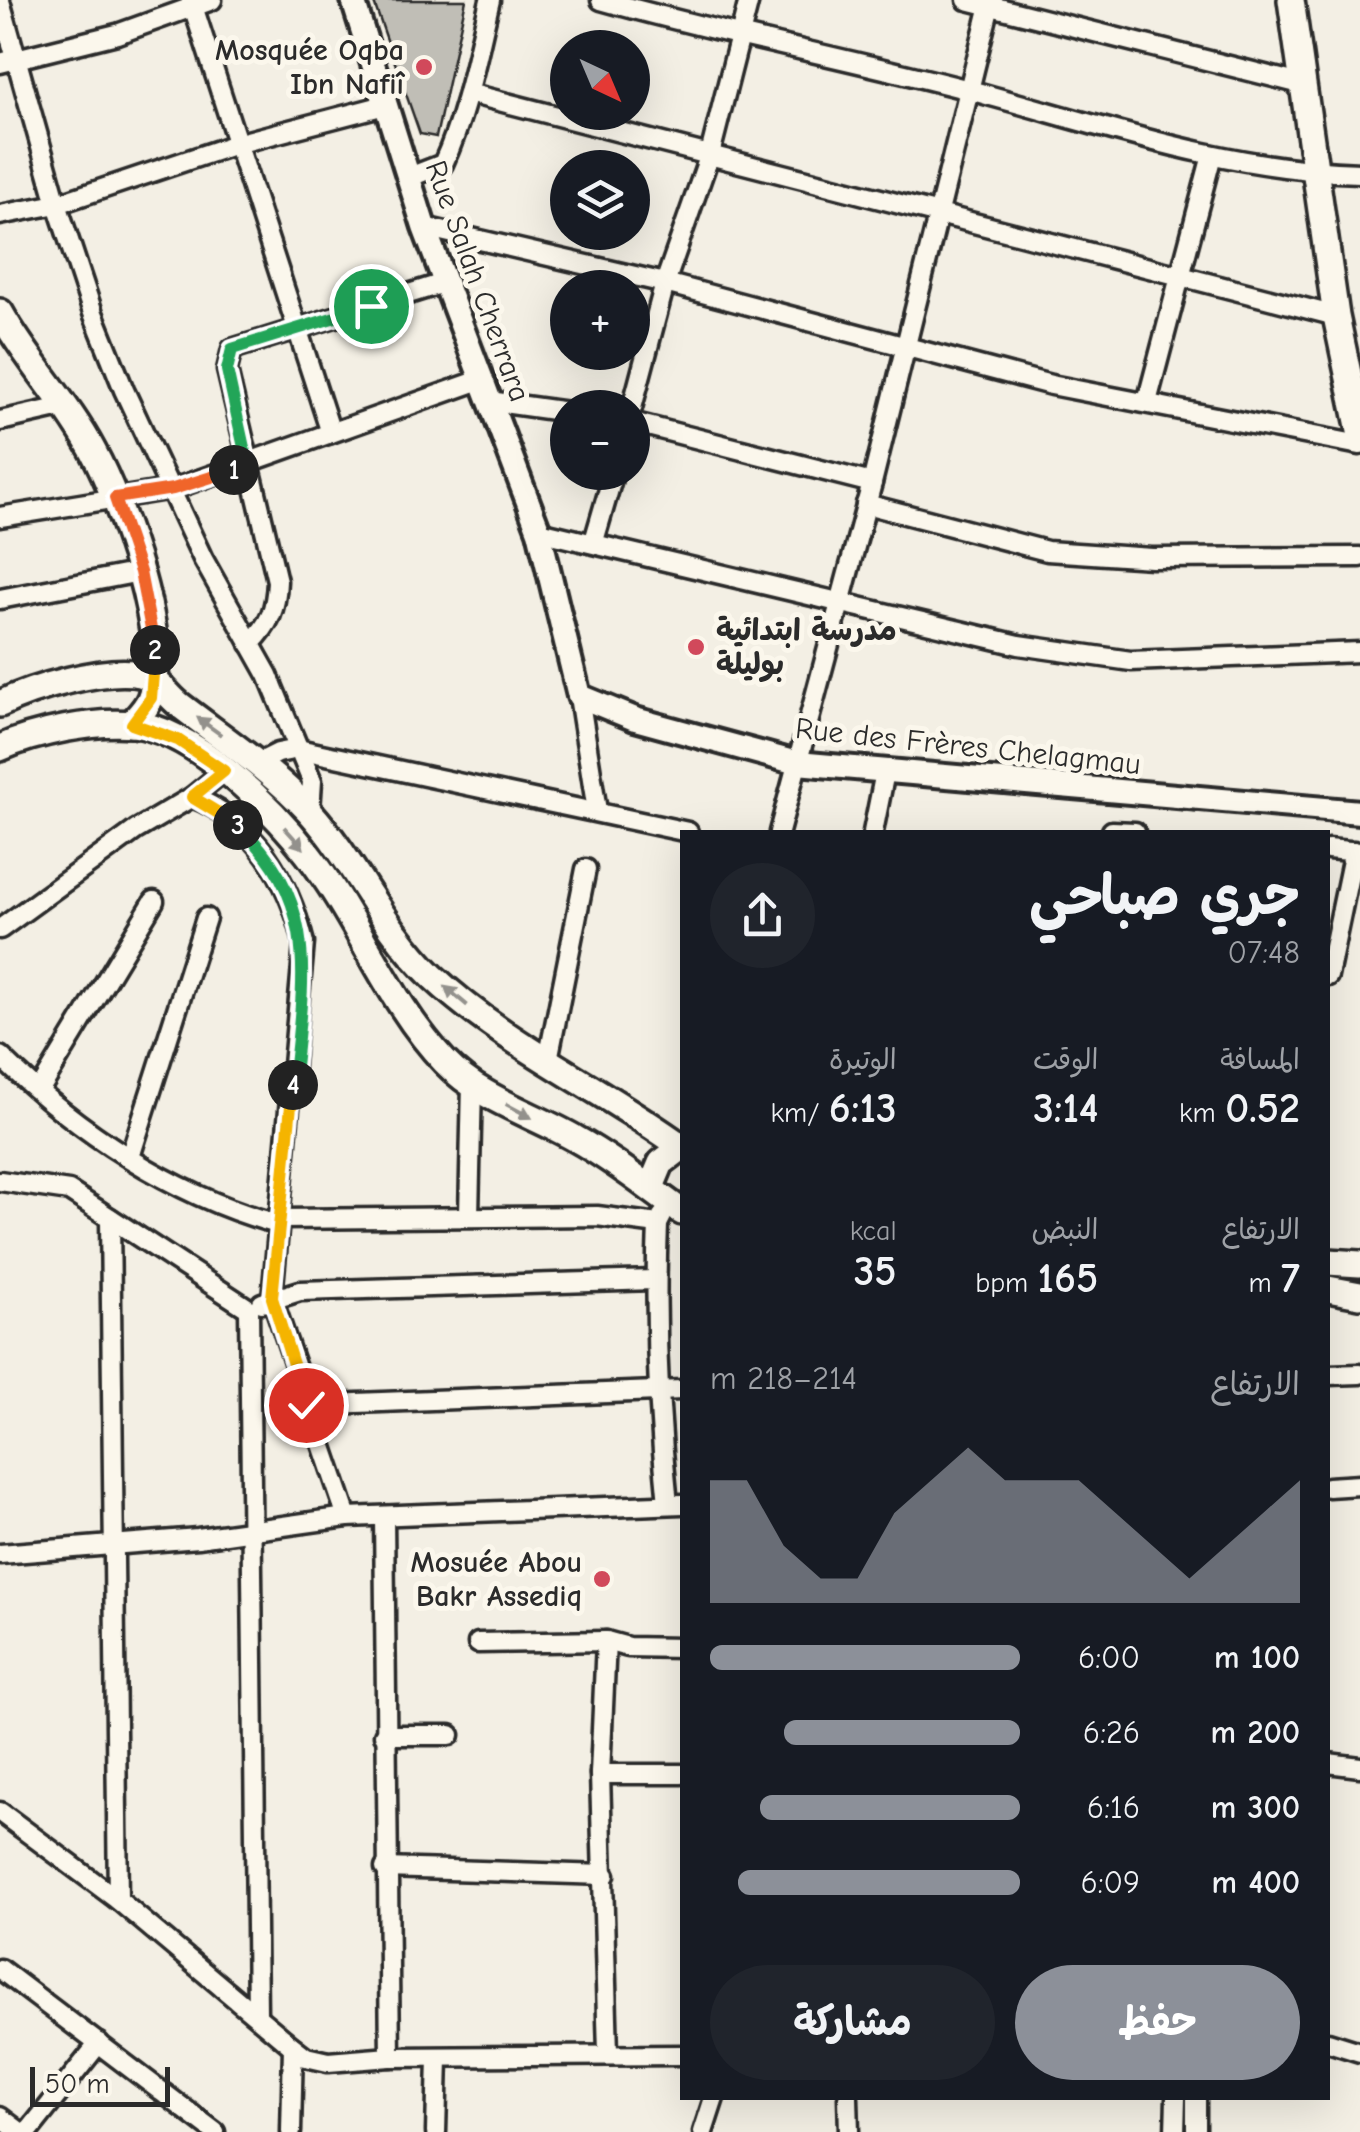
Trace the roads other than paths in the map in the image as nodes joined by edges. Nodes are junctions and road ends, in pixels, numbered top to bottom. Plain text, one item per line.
1 (212, 0) edge
2 (353, 0) edge
3 (490, 0) edge
4 (601, 0) edge
5 (749, 0) edge
6 (967, 0) edge
7 (1291, 0) edge
8 (0, 1) edge
9 (192, 4) edge
10 (990, 5) junction
11 (740, 37) junction
12 (7, 61) edge
13 (1305, 85) junction
14 (970, 90) junction
15 (468, 94) junction
16 (385, 106) junction
17 (236, 144) junction
18 (710, 154) junction
19 (1212, 156) junction
20 (1313, 172) junction
21 (1360, 173) edge
22 (407, 178) junction
23 (57, 204) junction
24 (938, 214) junction
25 (0, 215) edge
26 (424, 227) junction
27 (1182, 278) junction
28 (447, 282) junction
29 (665, 283) junction
30 (1336, 316) junction
31 (4, 326) edge
32 (294, 329) junction
33 (903, 349) junction
34 (486, 390) junction
35 (637, 390) edge
36 (1357, 399) edge
37 (1147, 402) junction
38 (62, 407) junction
39 (550, 407) edge
40 (0, 421) edge
41 (650, 427) edge
42 (1360, 431) edge
43 (331, 434) junction
44 (1360, 444) edge
45 (248, 466) junction
46 (872, 484) junction
47 (173, 489) junction
48 (609, 490) edge
49 (115, 498) junction
50 (866, 504) junction
51 (0, 517) edge
52 (539, 531) junction
53 (594, 541) junction
54 (1360, 558) edge
55 (140, 572) junction
56 (0, 598) edge
57 (841, 602) junction
58 (250, 644) junction
59 (1360, 652) edge
60 (154, 679) junction
61 (53, 687) junction
62 (579, 696) junction
63 (0, 704) edge
64 (132, 724) junction
65 (66, 730) junction
66 (0, 748) edge
67 (298, 749) junction
68 (797, 763) junction
69 (256, 764) junction
70 (224, 771) junction
71 (885, 772) junction
72 (192, 797) junction
73 (598, 811) junction
74 (310, 812) junction
75 (1360, 812) edge
76 (680, 830) edge
77 (780, 830) edge
78 (873, 830) edge
79 (1330, 849) edge
80 (1357, 852) edge
81 (586, 869) dead end
82 (154, 902) dead end
83 (206, 918) dead end
84 (0, 930) edge
85 (1330, 967) edge
86 (0, 1056) edge
87 (548, 1060) junction
88 (472, 1084) junction
89 (39, 1091) junction
90 (680, 1146) edge
91 (680, 1148) edge
92 (130, 1157) junction
93 (0, 1181) edge
94 (665, 1206) edge
95 (469, 1215) junction
96 (110, 1218) junction
97 (278, 1221) junction
98 (1330, 1262) edge
99 (1360, 1264) edge
100 (654, 1280) junction
101 (1330, 1289) edge
102 (1360, 1295) edge
103 (272, 1298) junction
104 (249, 1310) junction
105 (1360, 1374) edge
106 (1330, 1375) edge
107 (656, 1390) junction
108 (680, 1390) edge
109 (306, 1405) junction
110 (1360, 1485) edge
111 (1330, 1487) edge
112 (675, 1504) edge
113 (348, 1517) junction
114 (384, 1517) junction
115 (250, 1531) junction
116 (112, 1545) junction
117 (0, 1554) edge
118 (478, 1642) dead end
119 (606, 1642) junction
120 (680, 1648) edge
121 (384, 1735) junction
122 (450, 1735) dead end
123 (1330, 1763) edge
124 (1360, 1767) edge
125 (600, 1774) junction
126 (680, 1774) edge
127 (0, 1812) edge
128 (385, 1868) junction
129 (604, 1875) junction
130 (118, 1900) junction
131 (0, 1969) edge
132 (257, 2014) junction
133 (1360, 2039) edge
134 (99, 2043) junction
135 (1332, 2043) edge
136 (293, 2047) junction
137 (1360, 2052) edge
138 (608, 2053) junction
139 (680, 2055) edge
140 (390, 2057) junction
141 (438, 2058) junction
142 (713, 2100) edge
143 (848, 2100) edge
144 (1176, 2100) edge
145 (1196, 2100) edge
146 (0, 2117) edge
147 (20, 2132) edge
148 (28, 2132) edge
149 (215, 2132) edge
150 (290, 2132) edge
151 (436, 2132) edge
152 (703, 2132) edge
153 (849, 2132) edge
154 (1175, 2132) edge
155 (1196, 2132) edge

1 - 9 street
2 - 16 street, Rue Salah Cherrara
3 - 15 street
4 - 11 street
5 - 11 street
6 - 10 street
7 - 13 main road
8 - 12 street
9 - 12 street
9 - 17 street
10 - 13 street
10 - 14 street
11 - 14 street
11 - 18 street
12 - 23 street
13 - 20 main road
14 - 19 street
14 - 24 street
15 - 18 street
15 - 22 street
16 - 17 street
16 - 22 street, Rue Salah Cherrara
17 - 23 street
17 - 32 street
18 - 24 street
18 - 29 street
19 - 20 street
19 - 27 street
20 - 21 street
20 - 30 main road
22 - 26 street, Rue Salah Cherrara
23 - 25 street
23 - 47 street
24 - 27 street
24 - 33 street
26 - 28 street, Rue Salah Cherrara
26 - 29 street
27 - 30 street
27 - 37 street
28 - 32 street
28 - 34 street, Rue Salah Cherrara
29 - 33 street
29 - 35 street
30 - 36 main road
31 - 38 main road
32 - 43 street
32 - 45 street
33 - 37 street
33 - 46 street
34 - 39 street
34 - 43 street
34 - 52 street, Rue Salah Cherrara
36 - 42 main road
37 - 44 street
38 - 40 street
38 - 49 main road
41 - 46 street
43 - 45 street
45 - 47 street
45 - 58 street
46 - 50 street
47 - 49 street
47 - 58 street
48 - 53 street
49 - 51 street
49 - 55 main road
50 - 54 street
50 - 57 street
52 - 53 street
52 - 62 street, Rue Salah Cherrara
53 - 57 street
55 - 56 street
55 - 60 main road
57 - 59 street
57 - 68 street
58 - 67 street
60 - 61 main road
60 - 64 main road
69 -> 60 main road
61 - 63 main road
61 - 65 main road
62 - 68 street, Rue des Frères Chelagmau
62 - 73 street
64 - 65 main road
64 - 70 main road
65 - 66 main road
67 - 69 street
67 - 73 street
67 - 74 street
68 - 71 street, Rue des Frères Chelagmau
68 - 77 street
69 - 74 main road
70 - 72 street
70 -> 88 main road
71 - 75 street, Rue des Frères Chelagmau
71 - 78 street
72 - 84 street
72 - 97 street
73 - 76 street
87 -> 74 main road
79 - 80 street
80 - 85 street
81 - 87 street
82 - 89 street
83 - 92 street
86 - 89 street
87 - 90 main road
88 -> 94 main road
88 - 95 street
89 - 92 street
91 - 94 main road
92 - 97 street
93 - 96 street
94 - 95 street
94 - 100 street
95 - 97 street
96 - 104 street
96 - 116 street
97 - 103 street
98 - 99 main road
100 - 103 street
100 - 107 street
101 - 102 main road
103 - 104 street
103 - 109 street
104 - 115 street
105 - 106 street
107 - 108 street
107 - 109 street
107 - 112 street
109 - 113 street
110 - 111 street
112 - 114 street
113 - 114 street
113 - 115 street
114 - 121 street
115 - 116 street
115 - 132 street
116 - 117 street
116 - 130 street
118 - 119 street
119 - 120 street
119 - 125 street
121 - 122 street
121 - 128 street
123 - 124 street
125 - 126 street
125 - 129 street
127 - 130 street
128 - 129 street
128 - 140 street
129 - 138 street
130 - 132 street
131 - 134 street
132 - 136 street
133 - 135 street
134 - 148 street
134 - 149 street
135 - 137 street
136 - 140 street
136 - 150 street
138 - 139 street
138 - 141 street
140 - 141 street
141 - 151 street
142 - 152 street
143 - 153 street
144 - 154 street
145 - 155 street
146 - 147 street

